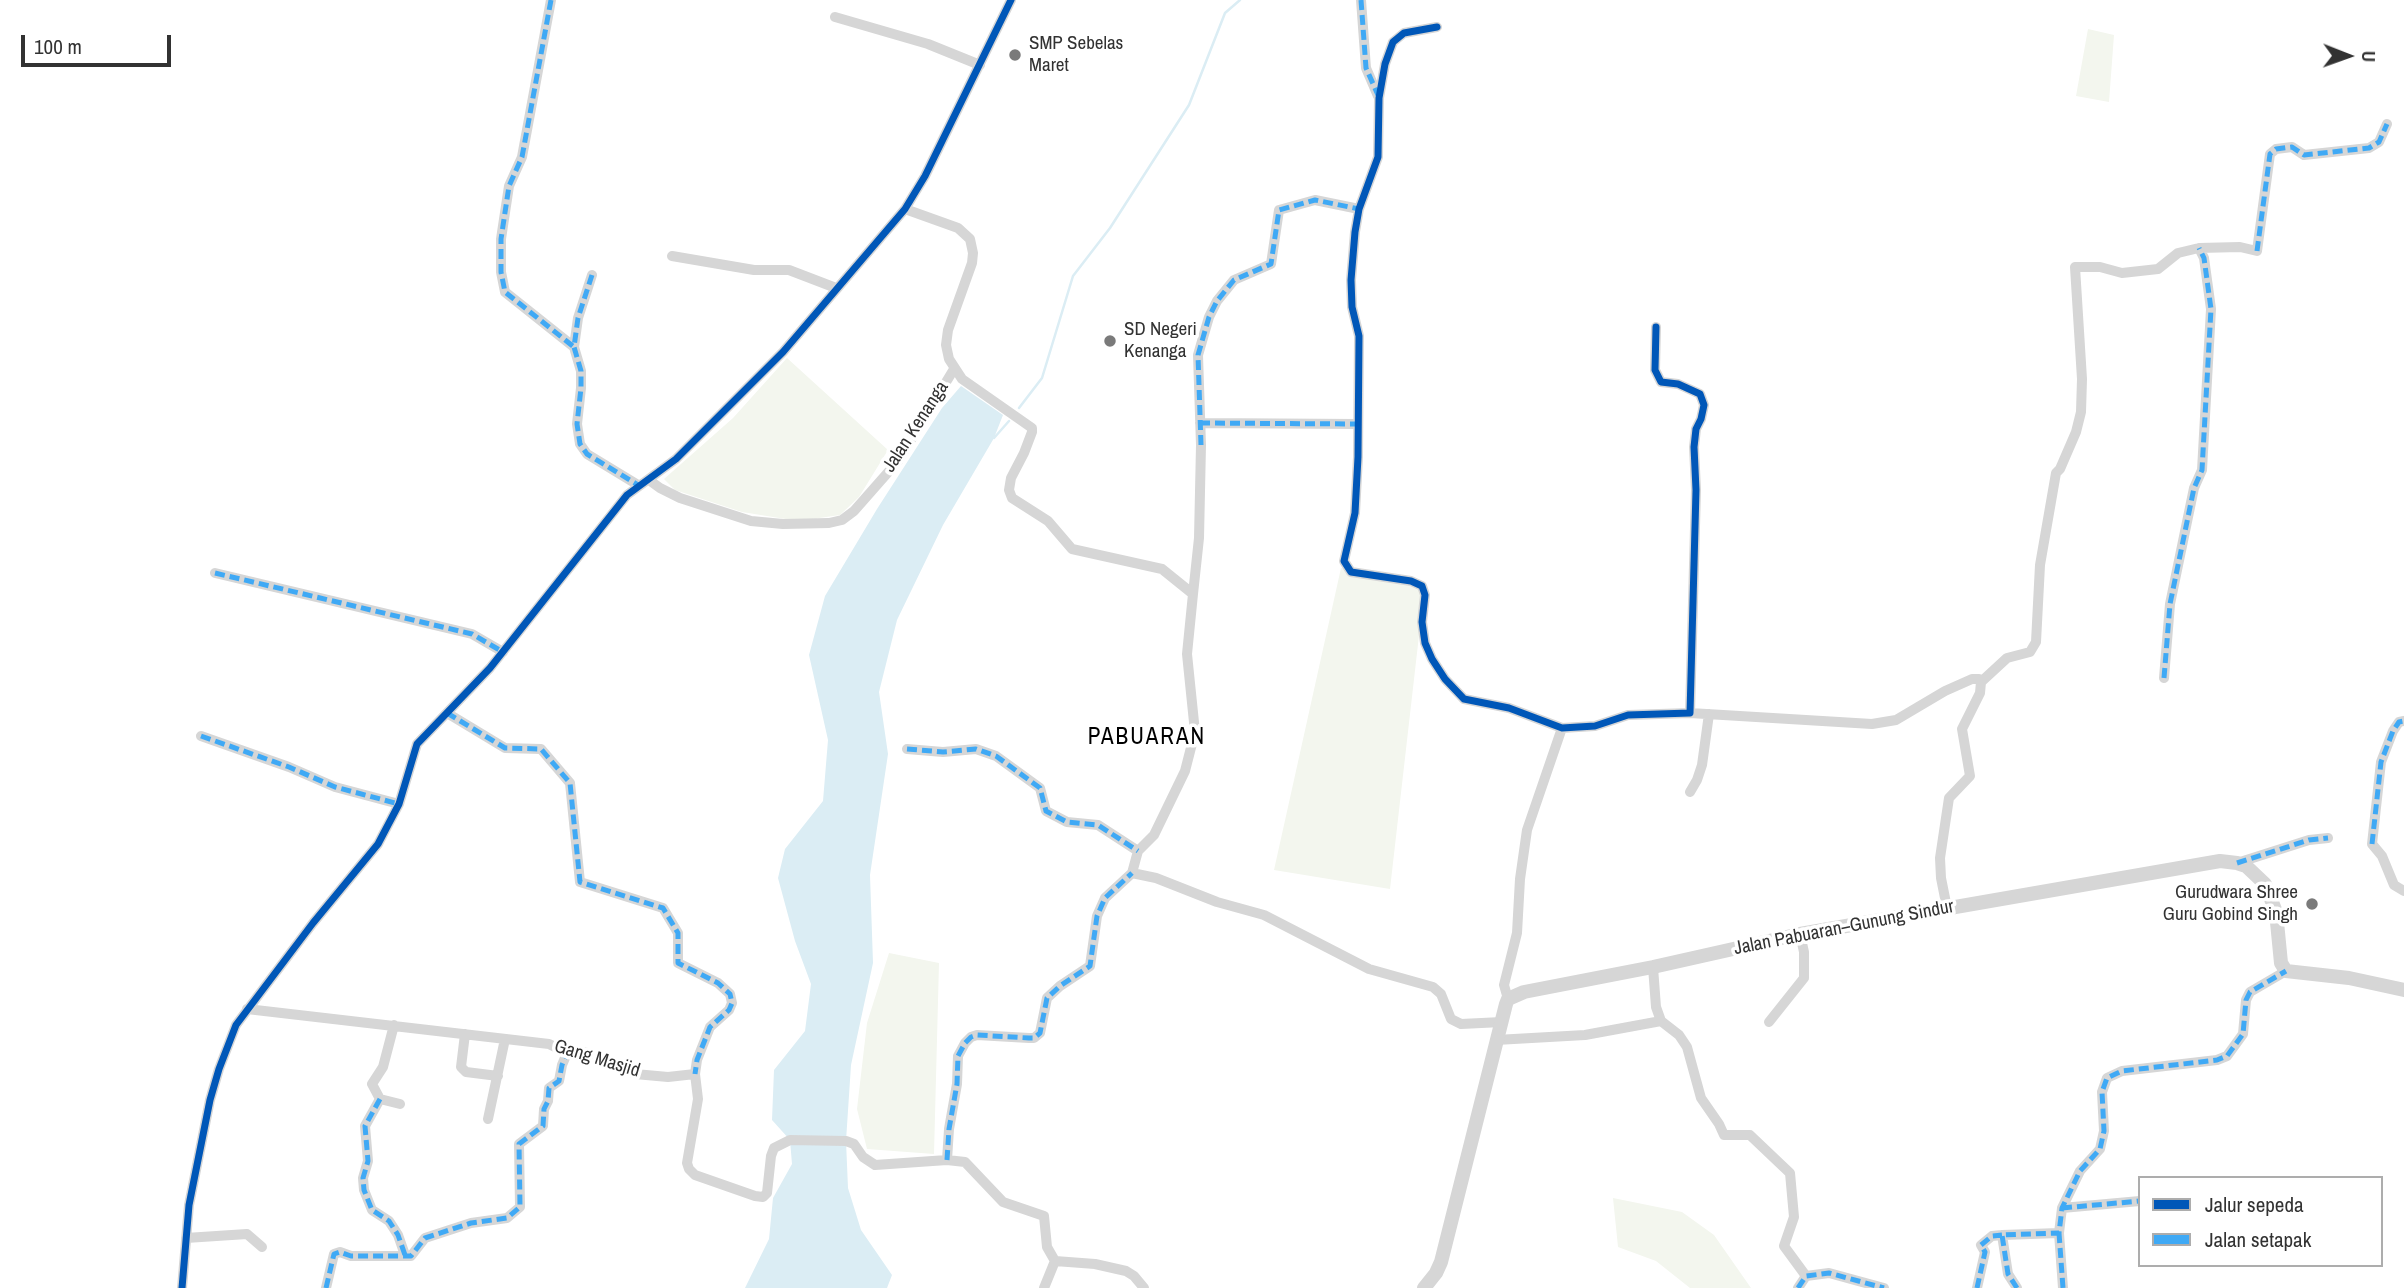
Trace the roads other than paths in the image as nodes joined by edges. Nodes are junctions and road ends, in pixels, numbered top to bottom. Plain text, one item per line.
1 (551, 0) edge
2 (1011, 0) edge
3 (1361, 0) edge
4 (835, 17) dead end
5 (1437, 27) dead end
6 (980, 65) junction
7 (1379, 98) junction
8 (2387, 124) dead end
9 (905, 209) junction
10 (1359, 209) junction
11 (2199, 248) junction
12 (672, 256) dead end
13 (593, 275) dead end
14 (836, 288) junction
15 (1656, 327) dead end
16 (574, 347) junction
17 (954, 369) junction
18 (1200, 423) junction
19 (1357, 424) junction
20 (649, 480) junction
21 (638, 485) junction
22 (215, 573) dead end
23 (1193, 594) junction
24 (503, 652) junction
25 (2164, 678) dead end
26 (1981, 682) junction
27 (447, 713) junction
28 (1690, 713) junction
29 (1709, 713) junction
30 (2404, 721) edge
31 (1562, 728) junction
32 (201, 736) dead end
33 (907, 749) dead end
34 (1689, 792) dead end
35 (399, 804) junction
36 (2328, 838) dead end
37 (1138, 851) junction
38 (2237, 863) junction
39 (1132, 873) junction
40 (2404, 891) edge
41 (1947, 908) junction
42 (1800, 934) junction
43 (1653, 967) junction
44 (2286, 971) junction
45 (2404, 990) edge
46 (1508, 999) junction
47 (247, 1009) junction
48 (1502, 1021) junction
49 (1661, 1021) junction
50 (1769, 1022) dead end
51 (394, 1025) junction
52 (465, 1034) junction
53 (505, 1039) junction
54 (1496, 1040) junction
55 (567, 1053) junction
56 (695, 1074) junction
57 (498, 1076) junction
58 (380, 1098) junction
59 (400, 1104) dead end
60 (488, 1119) dead end
61 (947, 1160) junction
62 (2138, 1201) edge
63 (2062, 1208) junction
64 (2059, 1233) junction
65 (2002, 1235) junction
66 (186, 1238) junction
67 (262, 1247) dead end
68 (405, 1255) junction
69 (1055, 1261) junction
70 (1806, 1276) junction
71 (182, 1288) edge
72 (326, 1288) edge
73 (1044, 1288) edge
74 (1144, 1288) edge
75 (1424, 1288) edge
76 (1798, 1288) edge
77 (1884, 1288) edge
78 (1977, 1288) edge
79 (2017, 1288) edge
80 (2063, 1288) edge

1 - 16 street
2 - 6 street
3 - 7 street
4 - 6 street
5 - 7 street
6 - 9 street
7 - 10 street
8 - 11 street
9 - 14 street
9 - 17 street
10 - 18 street
10 - 19 street
11 - 25 street
11 - 26 street
12 - 14 street
13 - 16 street
14 - 20 street
15 - 28 street
16 - 21 street
17 - 20 street, Jalan Kenanga
17 - 23 street
18 - 19 street
18 - 23 street
19 - 31 street
20 - 21 street
21 - 24 street
22 - 24 street
23 - 37 street
24 - 27 street
26 - 29 street
26 - 41 street
27 - 35 street
27 - 56 street
28 - 29 street
28 - 31 street
29 - 34 street
30 - 40 street
31 - 46 street
32 - 35 street
33 - 37 street
35 - 47 street
36 - 38 street
37 - 39 street
38 - 41 street, Jalan Pabuaran–Gunung Sindur
38 - 44 street
39 - 48 street
39 - 61 street
41 - 42 street, Jalan Pabuaran–Gunung Sindur
42 - 43 street, Jalan Pabuaran–Gunung Sindur
42 - 50 street
43 - 46 street, Jalan Pabuaran–Gunung Sindur
43 - 49 street
44 - 45 street
44 - 63 street
46 - 48 street
47 - 51 street, Gang Masjid
47 - 66 street
48 - 54 street
49 - 54 street
49 - 70 street
51 - 52 street, Gang Masjid
51 - 58 street
52 - 53 street, Gang Masjid
52 - 57 street
53 - 55 street, Gang Masjid
53 - 57 street
54 - 75 street
55 - 56 street, Gang Masjid
55 - 68 street
56 - 61 street
57 - 60 street
58 - 59 street
58 - 68 street
61 - 69 street
62 - 63 street
63 - 64 street
64 - 65 street
64 - 80 street
65 - 78 street
65 - 79 street
66 - 67 street
66 - 71 street
68 - 72 street
69 - 73 street
69 - 74 street
70 - 76 street
70 - 77 street

